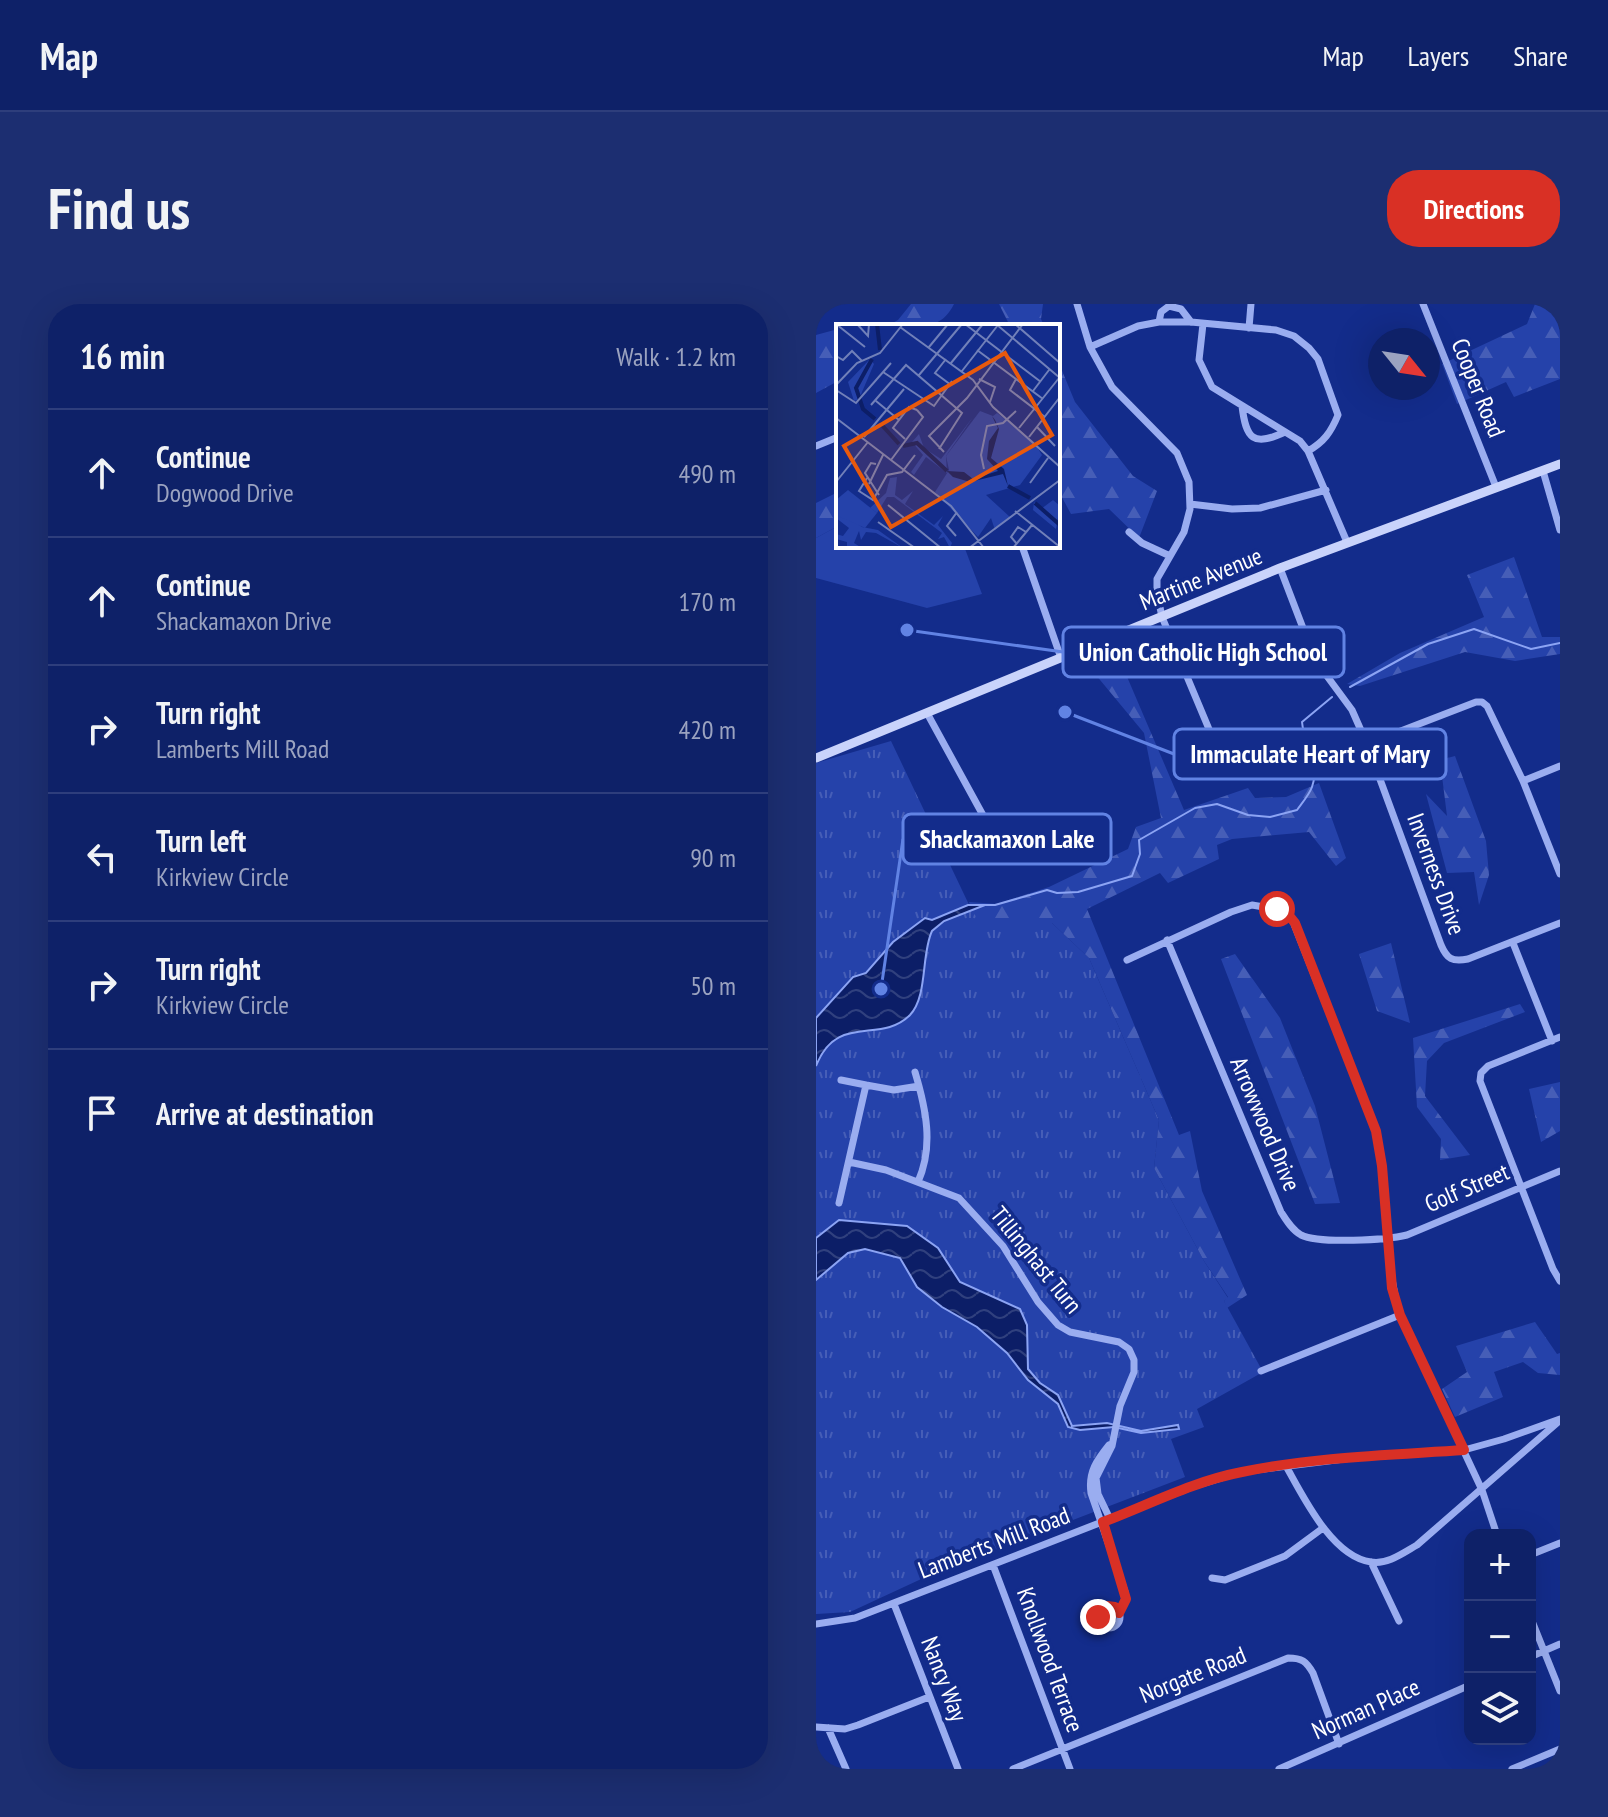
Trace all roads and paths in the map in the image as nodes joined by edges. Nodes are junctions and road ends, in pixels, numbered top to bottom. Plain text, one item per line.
1 (1077, 304) edge
2 (1251, 304) edge
3 (1423, 304) edge
4 (1159, 322) junction
5 (1191, 322) junction
6 (1203, 324) junction
7 (1249, 328) junction
8 (1090, 347) junction
9 (1242, 406) junction
10 (1285, 432) junction
11 (836, 438) edge
12 (816, 446) edge
13 (1308, 451) junction
14 (1560, 464) edge
15 (1543, 471) junction
16 (1496, 487) junction
17 (1326, 490) junction
18 (1190, 504) junction
19 (1560, 530) edge
20 (1129, 532) dead end
21 (1347, 542) junction
22 (1023, 548) edge
23 (1170, 556) junction
24 (1280, 568) junction
25 (1162, 616) junction
26 (1061, 658) junction
27 (927, 713) junction
28 (1367, 744) junction
29 (1219, 753) dead end
30 (816, 758) edge
31 (1560, 766) edge
32 (1523, 781) junction
33 (994, 840) dead end
34 (1560, 874) edge
35 (1560, 923) edge
36 (1167, 940) junction
37 (1513, 943) junction
38 (1127, 960) dead end
39 (1556, 1039) edge
40 (915, 1072) dead end
41 (841, 1080) dead end
42 (866, 1085) junction
43 (919, 1086) junction
44 (849, 1162) junction
45 (1560, 1171) edge
46 (918, 1182) junction
47 (1520, 1187) junction
48 (839, 1203) dead end
49 (1389, 1239) junction
50 (1556, 1268) edge
51 (1560, 1281) edge
52 (1400, 1315) junction
53 (1261, 1371) dead end
54 (1560, 1420) edge
55 (1464, 1450) junction
56 (1286, 1466) junction
57 (1482, 1490) junction
58 (1106, 1521) junction
59 (1323, 1528) junction
60 (1495, 1529) edge
61 (1560, 1543) edge
62 (1536, 1553) edge
63 (1371, 1562) junction
64 (993, 1565) junction
65 (1212, 1578) dead end
66 (894, 1604) junction
67 (1119, 1613) dead end
68 (1399, 1621) dead end
69 (816, 1624) edge
70 (1536, 1631) edge
71 (1560, 1644) edge
72 (1544, 1651) junction
73 (1536, 1654) edge
74 (1464, 1688) edge
75 (1560, 1691) edge
76 (929, 1697) junction
77 (816, 1727) edge
78 (828, 1728) junction
79 (1339, 1744) junction
80 (1061, 1749) junction
81 (1560, 1749) edge
82 (846, 1769) edge
83 (958, 1769) edge
84 (1013, 1769) edge
85 (1070, 1769) edge
86 (1279, 1769) edge
87 (1512, 1769) edge

1 - 8 street
2 - 7 street
3 - 16 street, Cooper Road
4 - 5 street
4 - 5 street
4 - 8 street
5 - 6 street
6 - 7 street
6 - 9 street
7 - 13 street
8 - 18 street
9 - 10 street
9 - 10 street
10 - 13 street
11 - 12 street
13 - 17 street
14 - 15 main road, Martine Avenue
15 - 16 main road, Martine Avenue
15 - 19 street
16 - 21 main road, Martine Avenue
17 - 18 street
17 - 21 street
18 - 23 street
20 - 23 street
21 - 24 main road, Martine Avenue
22 - 26 street
23 - 25 street
24 - 25 main road, Martine Avenue
24 - 28 street, Inverness Drive
25 - 26 main road, Martine Avenue
25 - 29 street
26 - 27 main road, Martine Avenue
27 - 30 main road, Martine Avenue
27 - 33 street
28 - 32 street
28 - 37 street, Inverness Drive
31 - 32 street
32 - 34 street
35 - 37 street
36 - 38 street
36 - 49 street, Arrowwood Drive
36 - 49 street
37 - 39 street
39 - 47 street
40 - 43 street
41 - 42 street
42 - 43 street
42 - 44 street
43 - 46 street
44 - 46 street, Tillinghast Turn
44 - 48 street
45 - 47 street, Golf Street
46 - 58 street, Tillinghast Turn
47 - 49 street, Golf Street
47 - 50 street
49 - 52 street
50 - 51 street
52 - 53 street
52 - 55 street
54 - 55 street, Lamberts Mill Road
54 - 57 street
55 - 56 street, Lamberts Mill Road
55 - 57 street
56 - 58 street, Lamberts Mill Road
56 - 59 street
57 - 60 street
57 - 63 street
58 - 64 street, Lamberts Mill Road
58 - 67 street, Tillinghast Turn
59 - 63 street
59 - 65 street
61 - 62 street
63 - 68 street
64 - 66 street, Lamberts Mill Road
64 - 80 street, Knollwood Terrace
66 - 69 street, Lamberts Mill Road
66 - 76 street, Nancy Way
70 - 72 street
71 - 72 street
72 - 73 street
72 - 75 street
74 - 79 street, Norman Place
76 - 78 street
76 - 83 street, Nancy Way
77 - 78 street
78 - 82 street
79 - 80 street, Norgate Road
79 - 86 street, Norman Place
80 - 84 street, Norgate Road
80 - 85 street, Knollwood Terrace
81 - 87 street

